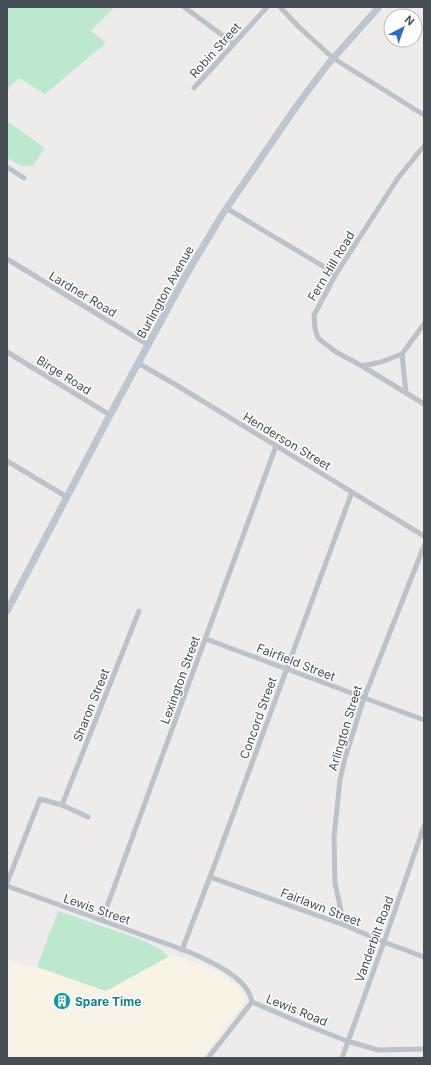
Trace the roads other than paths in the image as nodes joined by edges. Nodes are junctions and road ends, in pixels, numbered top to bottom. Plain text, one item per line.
1 (184, 7) edge
2 (267, 7) edge
3 (280, 7) edge
4 (379, 7) edge
5 (233, 43) junction
6 (333, 58) junction
7 (194, 88) dead end
8 (424, 115) edge
9 (424, 146) edge
10 (7, 167) edge
11 (24, 178) dead end
12 (226, 208) junction
13 (7, 259) edge
14 (336, 274) junction
15 (424, 324) edge
16 (148, 345) junction
17 (7, 352) edge
18 (402, 354) junction
19 (138, 364) junction
20 (362, 366) junction
21 (406, 393) junction
22 (424, 404) edge
23 (110, 415) junction
24 (276, 446) junction
25 (7, 461) edge
26 (352, 492) junction
27 (67, 497) junction
28 (424, 536) edge
29 (424, 546) edge
30 (9, 600) edge
31 (7, 611) edge
32 (139, 611) dead end
33 (206, 639) junction
34 (286, 668) junction
35 (364, 698) junction
36 (424, 720) edge
37 (62, 806) junction
38 (88, 817) dead end
39 (424, 826) edge
40 (210, 877) junction
41 (7, 883) edge
42 (7, 886) edge
43 (102, 920) junction
44 (344, 925) junction
45 (384, 942) junction
46 (182, 950) junction
47 (424, 957) edge
48 (252, 1002) junction
49 (347, 1041) junction
50 (424, 1049) edge
51 (208, 1058) edge
52 (342, 1058) edge

1 - 5 street
2 - 5 street, Robin Street
3 - 6 street
4 - 6 main road, Burlington Avenue
5 - 7 street, Robin Street
6 - 8 street
6 - 12 main road, Burlington Avenue
9 - 14 street, Fern Hill Road
10 - 11 street
12 - 14 street
12 - 16 main road, Burlington Avenue
13 - 16 street, Lardner Road
14 - 20 street, Fern Hill Road
15 - 18 street
16 - 19 main road, Burlington Avenue
17 - 23 street, Birge Road
18 - 20 street
18 - 21 street
19 - 23 main road, Burlington Avenue
19 - 24 street, Henderson Street
20 - 21 street, Fern Hill Road
21 - 22 street, Fern Hill Road
23 - 27 main road, Burlington Avenue
24 - 26 street, Henderson Street
24 - 33 street, Lexington Street
25 - 27 street
26 - 28 street, Henderson Street
26 - 34 street, Concord Street
27 - 30 main road, Burlington Avenue
29 - 35 street, Arlington Street
30 - 31 main road, Burlington Avenue
32 - 37 street, Sharon Street
33 - 34 street, Fairfield Street
33 - 43 street, Lexington Street
34 - 35 street, Fairfield Street
34 - 40 street, Concord Street
35 - 36 street, Fairfield Street
35 - 44 street, Arlington Street
37 - 38 street
37 - 41 street
39 - 45 street, Vanderbilt Road
40 - 44 street, Fairlawn Street
40 - 46 street, Concord Street
42 - 43 street, Lewis Street
43 - 46 street, Lewis Street
44 - 45 street, Fairlawn Street
45 - 47 street, Fairlawn Street
45 - 49 street, Vanderbilt Road
46 - 48 street, Lewis Road
48 - 49 street, Lewis Road
48 - 51 street
49 - 50 street, Lewis Road
49 - 52 street, Vanderbilt Road

